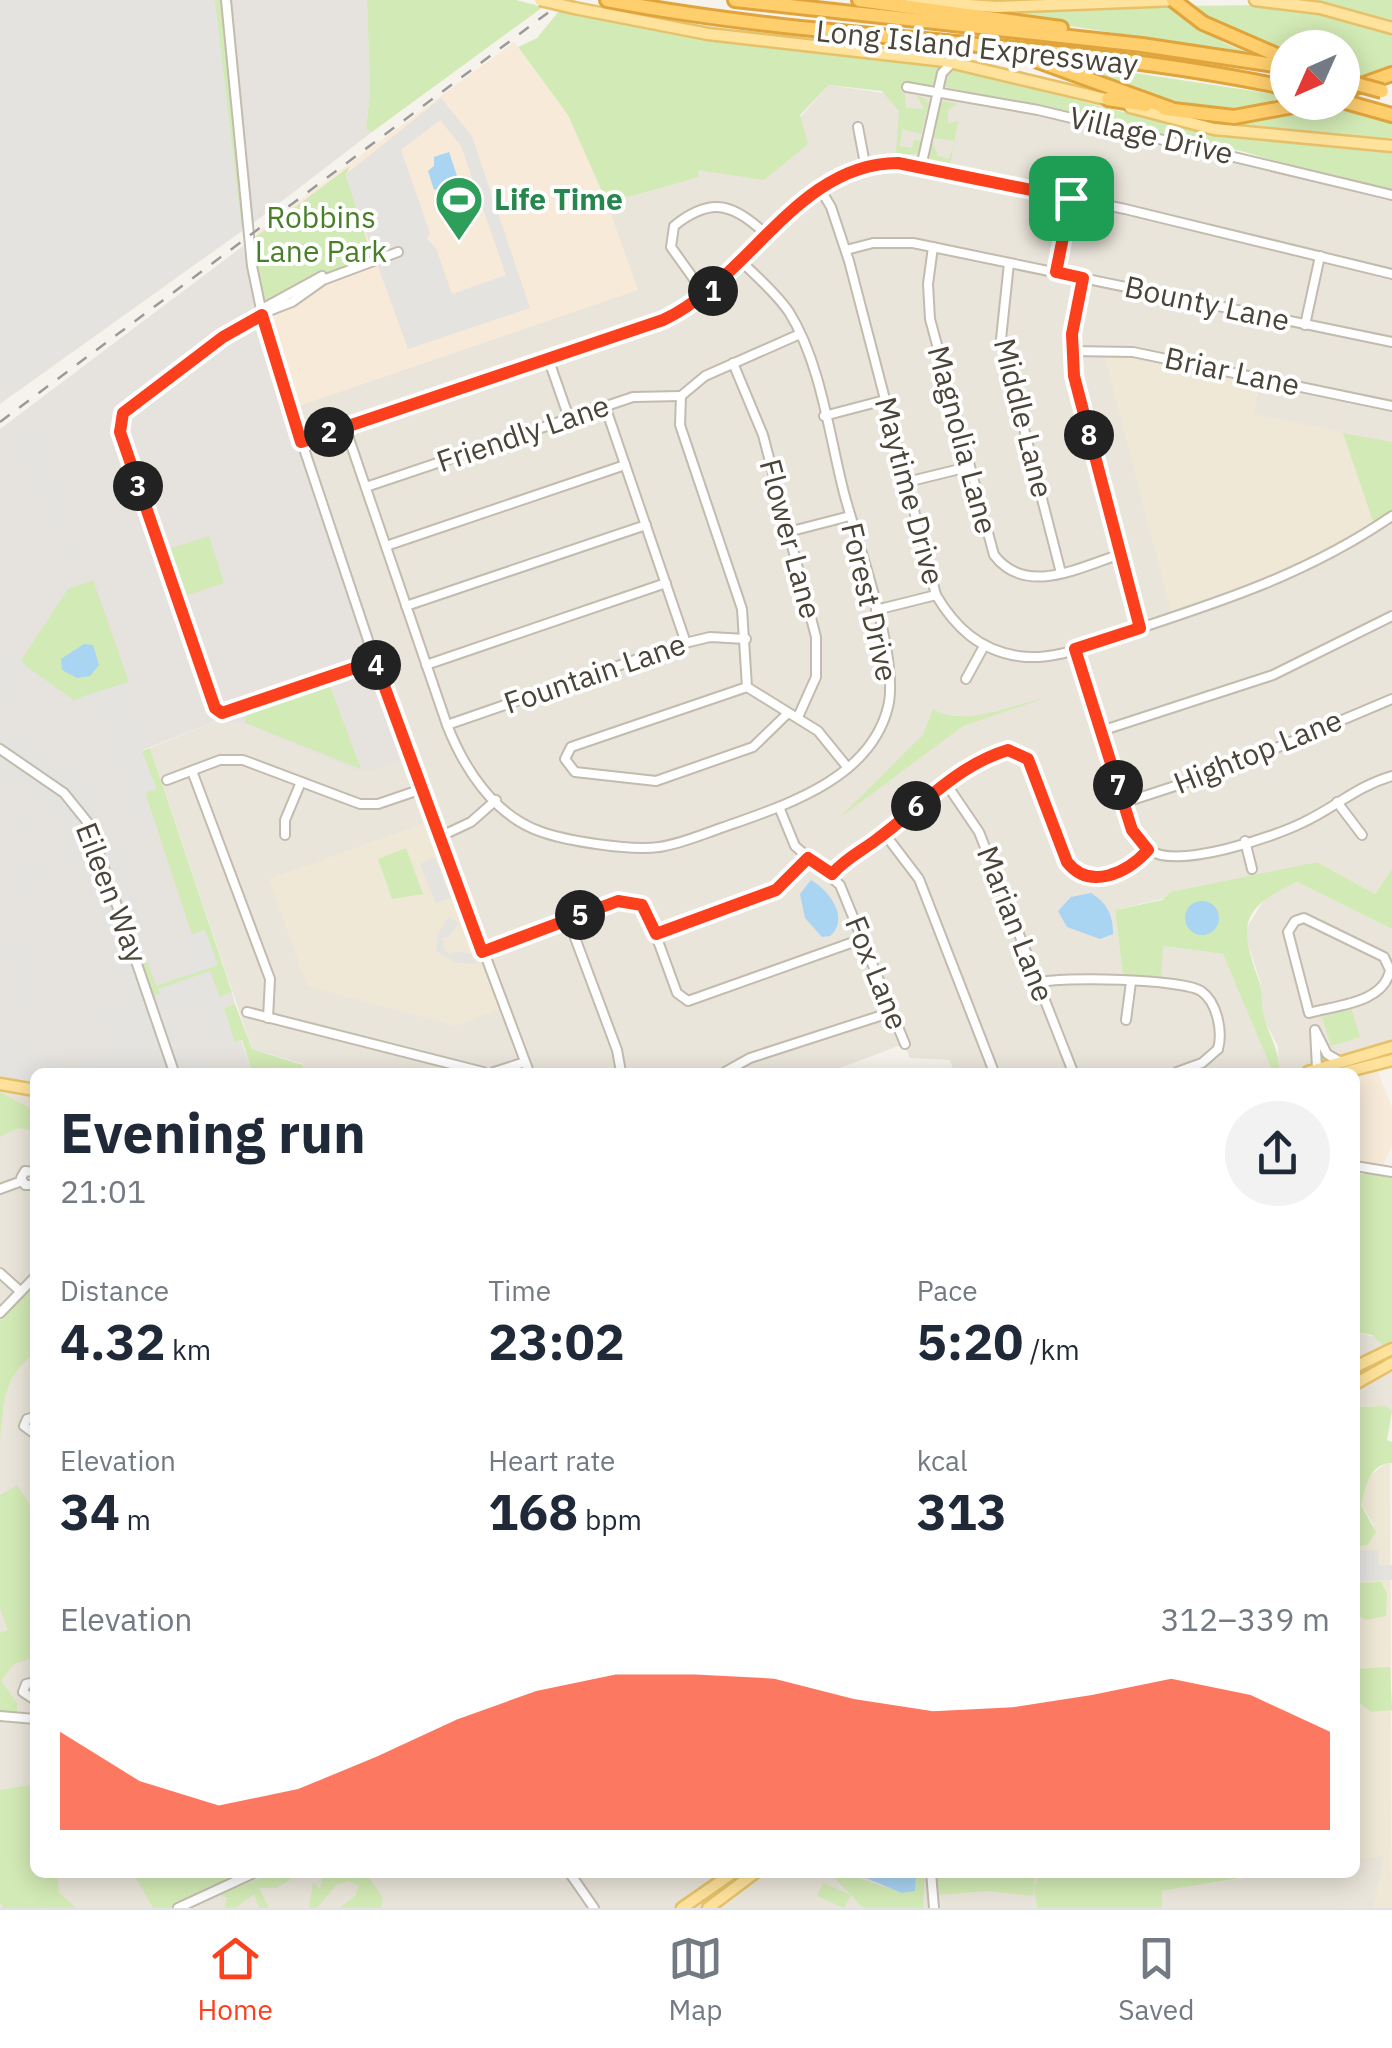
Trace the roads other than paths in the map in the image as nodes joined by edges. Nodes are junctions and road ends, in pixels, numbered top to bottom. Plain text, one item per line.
1 (226, 0) edge
2 (540, 0) edge
3 (607, 0) edge
4 (735, 0) edge
5 (859, 0) edge
6 (895, 0) edge
7 (1176, 0) edge
8 (1255, 0) edge
9 (1392, 28) edge
10 (1142, 45) junction
11 (962, 46) junction
12 (1270, 54) edge
13 (953, 62) junction
14 (1270, 65) edge
15 (1392, 74) edge
16 (1360, 81) edge
17 (1270, 85) edge
18 (908, 87) dead end
19 (1360, 87) edge
20 (937, 92) junction
21 (1387, 92) edge
22 (1108, 99) junction
23 (1360, 106) edge
24 (1171, 110) junction
25 (1270, 111) edge
26 (1392, 115) edge
27 (858, 127) dead end
28 (1392, 146) edge
29 (865, 164) junction
30 (921, 167) junction
31 (820, 187) junction
32 (1392, 195) edge
33 (1071, 198) junction
34 (768, 236) junction
35 (933, 247) junction
36 (846, 250) junction
37 (1320, 256) junction
38 (742, 262) junction
39 (1009, 262) junction
40 (1056, 272) junction
41 (1392, 274) edge
42 (1083, 278) junction
43 (706, 296) junction
44 (261, 313) junction
45 (1305, 325) junction
46 (800, 334) junction
47 (1392, 342) edge
48 (1071, 351) junction
49 (548, 358) junction
50 (733, 363) junction
51 (681, 396) junction
52 (885, 400) junction
53 (605, 406) junction
54 (1392, 406) edge
55 (824, 416) junction
56 (569, 418) junction
57 (345, 427) junction
58 (301, 442) junction
59 (626, 465) junction
60 (968, 467) junction
61 (908, 482) junction
62 (366, 487) junction
63 (850, 516) junction
64 (1392, 516) edge
65 (646, 525) junction
66 (788, 532) junction
67 (386, 546) junction
68 (1120, 554) junction
69 (1061, 572) junction
70 (666, 583) junction
71 (936, 595) junction
72 (406, 606) junction
73 (876, 610) junction
74 (1392, 616) edge
75 (1140, 628) junction
76 (746, 639) junction
77 (686, 643) junction
78 (984, 646) junction
79 (1075, 649) junction
80 (375, 661) junction
81 (426, 665) junction
82 (966, 678) dead end
83 (747, 688) junction
84 (1392, 699) edge
85 (787, 714) junction
86 (798, 716) junction
87 (447, 725) junction
88 (1102, 731) junction
89 (0, 749) edge
90 (848, 768) junction
91 (192, 771) junction
92 (1392, 776) edge
93 (167, 780) dead end
94 (301, 782) junction
95 (945, 782) junction
96 (422, 789) junction
97 (496, 800) junction
98 (1337, 802) junction
99 (1123, 803) junction
100 (779, 807) junction
101 (884, 833) junction
102 (1362, 834) dead end
103 (285, 835) dead end
104 (439, 837) junction
105 (1244, 842) junction
106 (1148, 850) junction
107 (808, 858) junction
108 (1252, 869) dead end
109 (832, 874) junction
110 (568, 920) junction
111 (656, 934) junction
112 (862, 939) junction
113 (482, 952) junction
114 (1131, 982) junction
115 (1038, 983) junction
116 (247, 1012) dead end
117 (892, 1012) junction
118 (1309, 1013) junction
119 (268, 1018) junction
120 (1126, 1020) dead end
121 (1315, 1030) junction
122 (905, 1044) dead end
123 (1392, 1046) edge
124 (1392, 1060) edge
125 (1339, 1061) junction
126 (526, 1062) junction
127 (173, 1068) edge
128 (455, 1068) edge
129 (507, 1068) edge
130 (528, 1068) edge
131 (620, 1068) edge
132 (732, 1068) edge
133 (992, 1068) edge
134 (1071, 1068) edge
135 (1189, 1068) edge
136 (1312, 1068) edge
137 (1318, 1068) edge
138 (1360, 1068) edge
139 (0, 1084) edge
140 (30, 1089) edge
141 (1360, 1167) edge
142 (30, 1172) edge
143 (1392, 1172) edge
144 (22, 1180) junction
145 (30, 1186) edge
146 (0, 1189) edge
147 (0, 1273) edge
148 (30, 1282) edge
149 (20, 1291) junction
150 (0, 1313) edge
151 (1392, 1349) edge
152 (1392, 1363) edge
153 (1360, 1364) edge
154 (1360, 1381) edge
155 (0, 1716) edge
156 (30, 1719) edge
157 (243, 1878) edge
158 (574, 1878) edge
159 (726, 1878) edge
160 (749, 1878) edge
161 (932, 1878) edge
162 (716, 1886) junction
163 (724, 1898) junction
164 (178, 1908) edge
165 (594, 1908) edge
166 (682, 1908) edge
167 (708, 1908) edge
168 (934, 1908) edge

1 - 44 street
2 - 13 main road, bridge
3 - 11 highway, Long Island Expressway
4 - 10 highway, Long Island Expressway
5 - 10 highway
6 - 7 main road
7 - 12 highway, bridge
8 - 9 main road
10 - 14 highway, Long Island Expressway
11 - 17 highway, Long Island Expressway
11 - 24 highway
13 - 20 street
13 - 22 main road
15 - 16 highway
18 - 20 street, Village Drive
19 - 21 highway, bridge
20 - 30 street
20 - 32 street, Village Drive
22 - 24 highway
22 - 28 main road
23 - 26 highway
24 - 25 highway
27 - 29 street
29 - 30 street
29 - 31 street
30 - 33 street
31 - 34 street
31 - 36 street, Maytime Drive
33 - 37 street
33 - 40 street
34 - 38 street
34 - 43 street
35 - 36 street, Bounty Lane
35 - 39 street, Bounty Lane
35 - 60 street, Magnolia Lane
36 - 52 street, Maytime Drive
37 - 41 street
37 - 45 street
38 - 43 street
38 - 46 street, Forest Drive
39 - 40 street, Bounty Lane
39 - 69 street, Middle Lane
40 - 42 street, Bounty Lane
42 - 45 street, Bounty Lane
42 - 48 street
43 - 49 street
44 - 44 street
44 - 58 street
44 - 80 street
45 - 47 street, Bounty Lane
46 - 50 street
46 - 55 street, Forest Drive
48 - 54 street, Briar Lane
48 - 68 street
49 - 56 street
49 - 57 street
50 - 51 street
50 - 66 street, Flower Lane
51 - 53 street, Friendly Lane
51 - 76 street
52 - 55 street
52 - 61 street, Maytime Drive
53 - 56 street, Friendly Lane
53 - 59 street
55 - 63 street, Forest Drive
56 - 62 street, Friendly Lane
57 - 58 street
57 - 62 street, Forest Drive
58 - 80 street
59 - 65 street
59 - 67 street
60 - 61 street
60 - 69 street, Magnolia Lane
61 - 71 street, Maytime Drive
62 - 67 street, Forest Drive
63 - 66 street
63 - 73 street, Forest Drive
64 - 75 street
65 - 70 street
65 - 72 street
66 - 86 street, Flower Lane
67 - 72 street, Forest Drive
68 - 69 street, Magnolia Lane
68 - 75 street
70 - 77 street
70 - 81 street
71 - 73 street
71 - 78 street, Maytime Drive
72 - 81 street, Forest Drive
73 - 90 street, Forest Drive
74 - 88 street
75 - 79 street
76 - 77 street, Fountain Lane
76 - 83 street
77 - 87 street, Fountain Lane
78 - 79 street
78 - 82 street
79 - 88 street
80 - 96 street
81 - 87 street, Forest Drive
83 - 85 street
83 - 85 street
84 - 99 street, Hightop Lane
85 - 86 street
86 - 90 street
87 - 97 street, Forest Drive
88 - 99 street
89 - 127 street, Eileen Way
90 - 100 street, Forest Drive
91 - 93 street
91 - 94 street
91 - 119 street
92 - 98 street
94 - 96 street
94 - 103 street
95 - 101 street
95 - 106 street
95 - 115 street, Marian Lane
96 - 104 street
97 - 100 street, Forest Drive
97 - 104 street
98 - 102 street
98 - 105 street
99 - 106 street
100 - 107 street
101 - 109 street
101 - 133 street
104 - 113 street
105 - 106 street
105 - 108 street
107 - 109 street
107 - 111 street
109 - 112 street, Fox Lane
110 - 111 street
110 - 113 street
110 - 131 street
111 - 112 street
112 - 117 street, Fox Lane
113 - 126 street
114 - 115 street
114 - 120 street
114 - 135 street
115 - 134 street, Marian Lane
116 - 119 street
117 - 122 street, Fox Lane
117 - 132 street
118 - 118 street
118 - 121 street
119 - 128 street
121 - 125 street
121 - 136 street
123 - 125 main road
124 - 138 main road
125 - 137 main road
126 - 129 street
126 - 130 street
139 - 140 main road
141 - 143 street
142 - 144 street
144 - 145 street
144 - 146 street
147 - 149 street
148 - 149 street
149 - 150 street
151 - 153 main road
152 - 154 main road
155 - 156 street
157 - 164 street
158 - 165 street
159 - 162 main road
160 - 163 main road
161 - 168 street
162 - 163 main road
162 - 166 main road
163 - 167 main road

